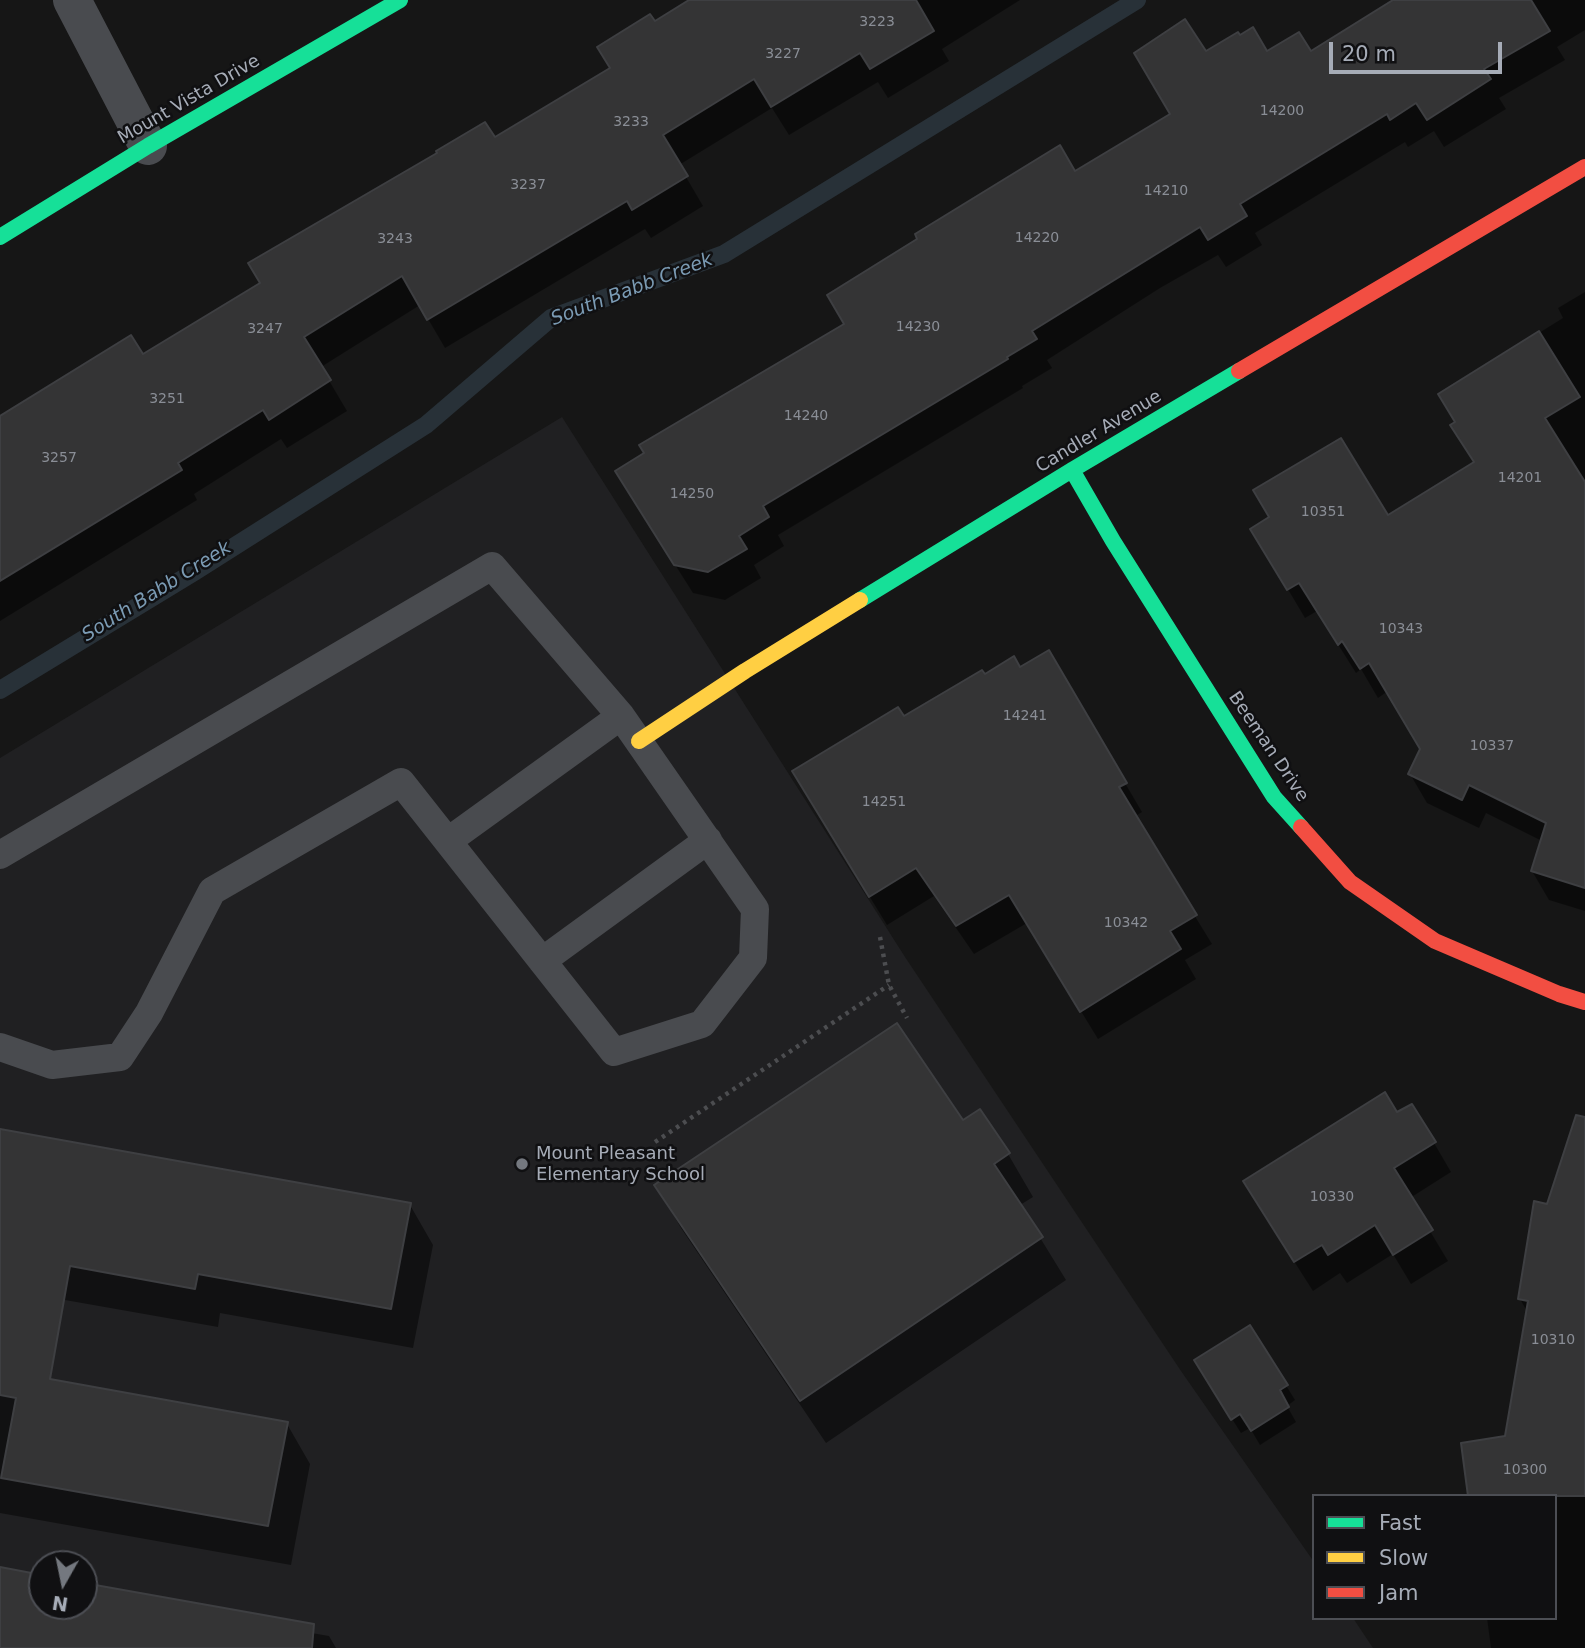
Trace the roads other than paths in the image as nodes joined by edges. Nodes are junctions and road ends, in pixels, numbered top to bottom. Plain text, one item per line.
1 (72, 0) edge
2 (400, 0) edge
3 (148, 146) junction
4 (1585, 167) edge
5 (0, 236) edge
6 (1072, 470) junction
7 (621, 716) junction
8 (639, 741) junction
9 (448, 841) junction
10 (708, 841) junction
11 (0, 855) edge
12 (542, 961) junction
13 (1585, 1002) edge
14 (0, 1046) edge

1 - 3 street
2 - 3 street, Mount Vista Drive
3 - 5 street, Mount Vista Drive
4 - 6 street, Candler Avenue
6 - 8 street, Candler Avenue
6 - 13 street, Beeman Drive
7 - 8 lane
7 - 9 lane
7 - 11 lane
8 - 10 lane
9 - 12 lane
9 - 14 lane
10 - 12 lane
10 - 12 lane

